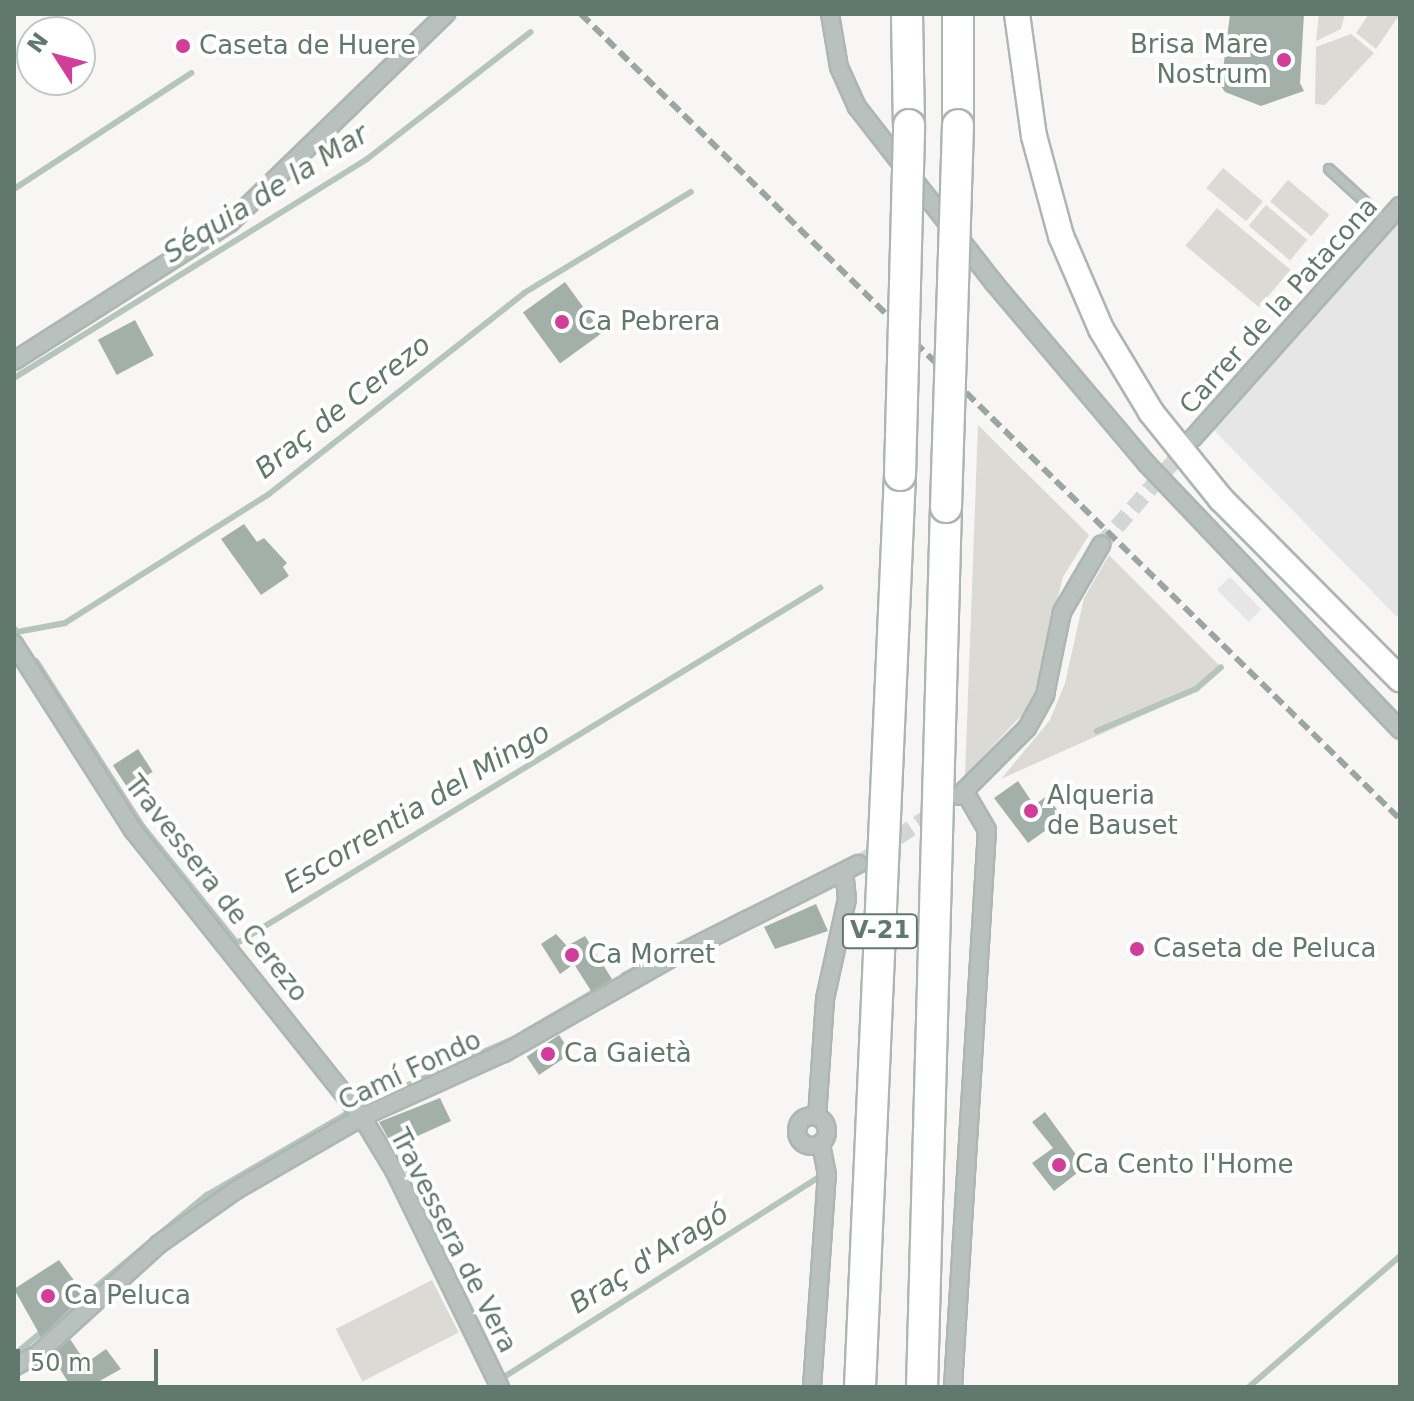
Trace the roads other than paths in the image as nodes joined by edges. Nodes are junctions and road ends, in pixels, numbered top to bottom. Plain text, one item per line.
1 (446, 14) edge
2 (830, 14) edge
3 (907, 14) edge
4 (958, 14) edge
5 (1017, 14) edge
6 (1329, 169) dead end
7 (1400, 206) edge
8 (1386, 221) junction
9 (14, 361) edge
10 (1193, 438) tunnel mouth
11 (1101, 545) tunnel mouth
12 (14, 644) edge
13 (1400, 679) edge
14 (1400, 730) edge
15 (362, 1117) junction
16 (817, 1117) junction
17 (821, 1144) junction
18 (14, 1367) edge
19 (500, 1387) edge
20 (812, 1387) edge
21 (860, 1387) edge
22 (922, 1387) edge
23 (953, 1387) edge

1 - 9 street
2 - 14 street
3 - 21 highway, V-21, bridge
4 - 22 highway, V-21, bridge
5 - 13 main road
6 - 8 lane
7 - 8 street, Carrer de la Patacona
8 - 10 street, Carrer de la Patacona
11 - 23 street
12 - 15 street, Travessera de Cerezo
15 - 16 street, Camí Fondo
15 - 18 street, Camí Fondo
15 - 19 street, Travessera de Vera
16 - 17 street
16 - 17 street
17 - 20 street

